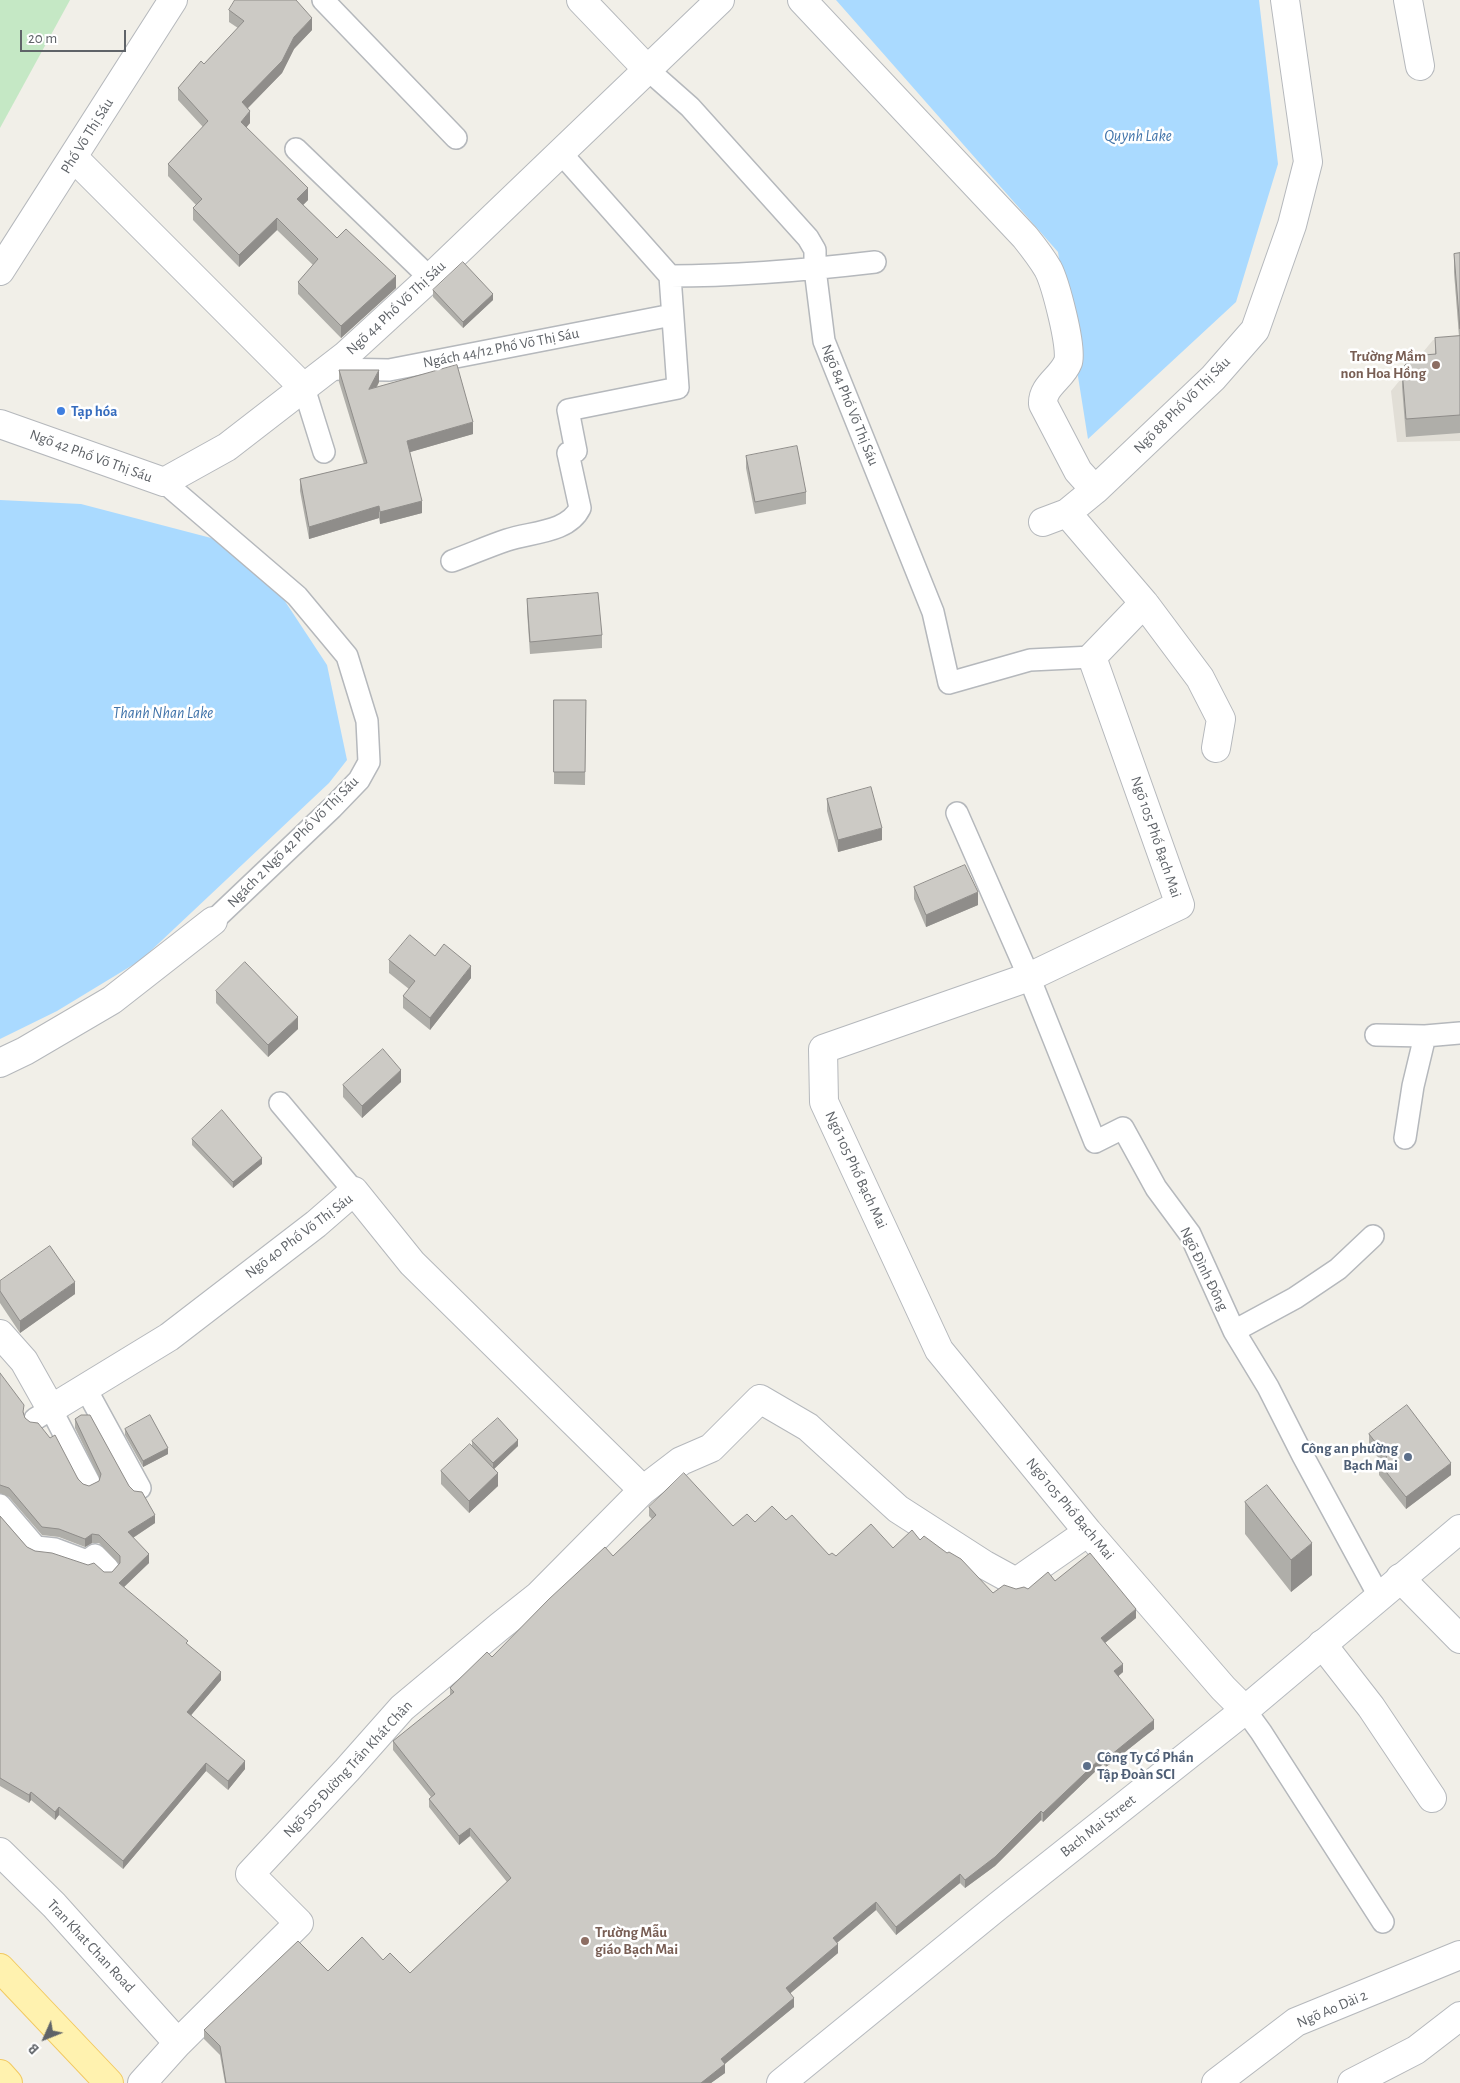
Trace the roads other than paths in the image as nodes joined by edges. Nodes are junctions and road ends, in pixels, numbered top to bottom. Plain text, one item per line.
1 (173, 0) edge
2 (323, 0) edge
3 (581, 0) edge
4 (720, 0) edge
5 (802, 0) edge
6 (1285, 0) edge
7 (1408, 0) edge
8 (1420, 66) dead end
9 (647, 69) junction
10 (456, 138) dead end
11 (296, 148) dead end
12 (560, 152) junction
13 (74, 158) junction
14 (875, 262) dead end
15 (815, 269) junction
16 (0, 272) edge
17 (670, 276) junction
18 (430, 278) junction
19 (672, 314) junction
20 (328, 369) junction
21 (304, 388) junction
22 (0, 424) edge
23 (324, 452) dead end
24 (164, 482) junction
25 (1095, 490) junction
26 (452, 561) dead end
27 (1144, 603) junction
28 (1092, 657) junction
29 (1216, 748) dead end
30 (957, 813) dead end
31 (213, 921) joint
32 (1030, 977) junction
33 (1460, 1034) edge
34 (1376, 1035) dead end
35 (1425, 1036) junction
36 (0, 1063) edge
37 (280, 1103) dead end
38 (1405, 1138) dead end
39 (354, 1191) junction
40 (1373, 1236) dead end
41 (1234, 1331) junction
42 (0, 1334) edge
43 (86, 1389) junction
44 (43, 1414) junction
45 (89, 1482) dead end
46 (140, 1488) dead end
47 (643, 1490) junction
48 (0, 1505) edge
49 (1460, 1529) edge
50 (1088, 1532) junction
51 (108, 1568) dead end
52 (1400, 1578) junction
53 (1379, 1596) junction
54 (1460, 1639) edge
55 (1322, 1644) junction
56 (1245, 1710) junction
57 (1432, 1798) dead end
58 (0, 1852) edge
59 (1383, 1922) dead end
60 (1460, 1955) edge
61 (0, 1968) edge
62 (1460, 2016) edge
63 (178, 2043) junction
64 (0, 2074) edge
65 (8, 2083) edge
66 (109, 2083) edge
67 (142, 2083) edge
68 (781, 2083) edge
69 (1216, 2083) edge
70 (1352, 2083) edge

1 - 13 street, Phố Võ Thị Sáu
2 - 10 lane
3 - 9 street, Ngõ 84 Phố Võ Thị Sáu
4 - 9 street, Ngõ 44 Phố Võ Thị Sáu
5 - 25 street
6 - 25 street, Ngõ 88 Phố Võ Thị Sáu
7 - 8 street
9 - 12 street, Ngõ 44 Phố Võ Thị Sáu
9 - 15 lane, Ngõ 84 Phố Võ Thị Sáu
11 - 18 lane
12 - 17 lane
12 - 18 street, Ngõ 44 Phố Võ Thị Sáu
13 - 16 street, Phố Võ Thị Sáu
13 - 21 street
14 - 15 lane
15 - 17 lane
15 - 28 lane, Ngõ 84 Phố Võ Thị Sáu
17 - 19 lane
18 - 20 street, Ngõ 44 Phố Võ Thị Sáu
19 - 20 lane, Ngách 44/12 Phố Võ Thị Sáu
19 - 26 lane
20 - 21 street, Ngõ 44 Phố Võ Thị Sáu
21 - 23 lane
21 - 24 street, Ngõ 42 Phố Võ Thị Sáu
22 - 24 street, Ngõ 42 Phố Võ Thị Sáu
24 - 31 lane, Ngách 2 Ngõ 42 Phố Võ Thị Sáu
25 - 27 street, Ngõ 88 Phố Võ Thị Sáu
27 - 28 street
27 - 29 street, Ngõ 88 Phố Võ Thị Sáu
28 - 32 street, Ngõ 105 Phố Bạch Mai
30 - 32 lane
31 - 36 street
32 - 41 lane, Ngõ Đình Đông
32 - 50 street, Ngõ 105 Phố Bạch Mai
33 - 35 lane
34 - 35 lane
35 - 38 lane
37 - 39 lane
39 - 43 street, Ngõ 40 Phố Võ Thị Sáu
39 - 47 street, Ngõ 40 Phố Võ Thị Sáu
40 - 41 lane
41 - 53 lane, Ngõ Đình Đông
42 - 44 street
43 - 44 street, Ngõ 40 Phố Võ Thị Sáu
43 - 46 lane
44 - 45 lane
47 - 50 street, Ngõ 505 Đường Trần Khát Chân
47 - 63 street, Ngõ 505 Đường Trần Khát Chân
48 - 51 lane
49 - 52 street, Bach Mai Street
50 - 56 street, Ngõ 105 Phố Bạch Mai
52 - 53 street, Bach Mai Street
52 - 54 street
53 - 55 street, Bach Mai Street
55 - 56 street, Bach Mai Street
55 - 57 street
56 - 59 lane
56 - 68 street, Bach Mai Street
58 - 63 street, Tran Khat Chan Road
60 - 69 street, Ngõ Ao Dài 2
61 - 66 main road
62 - 70 street
63 - 67 street, Ngõ 505 Đường Trần Khát Chân
64 - 65 main road

